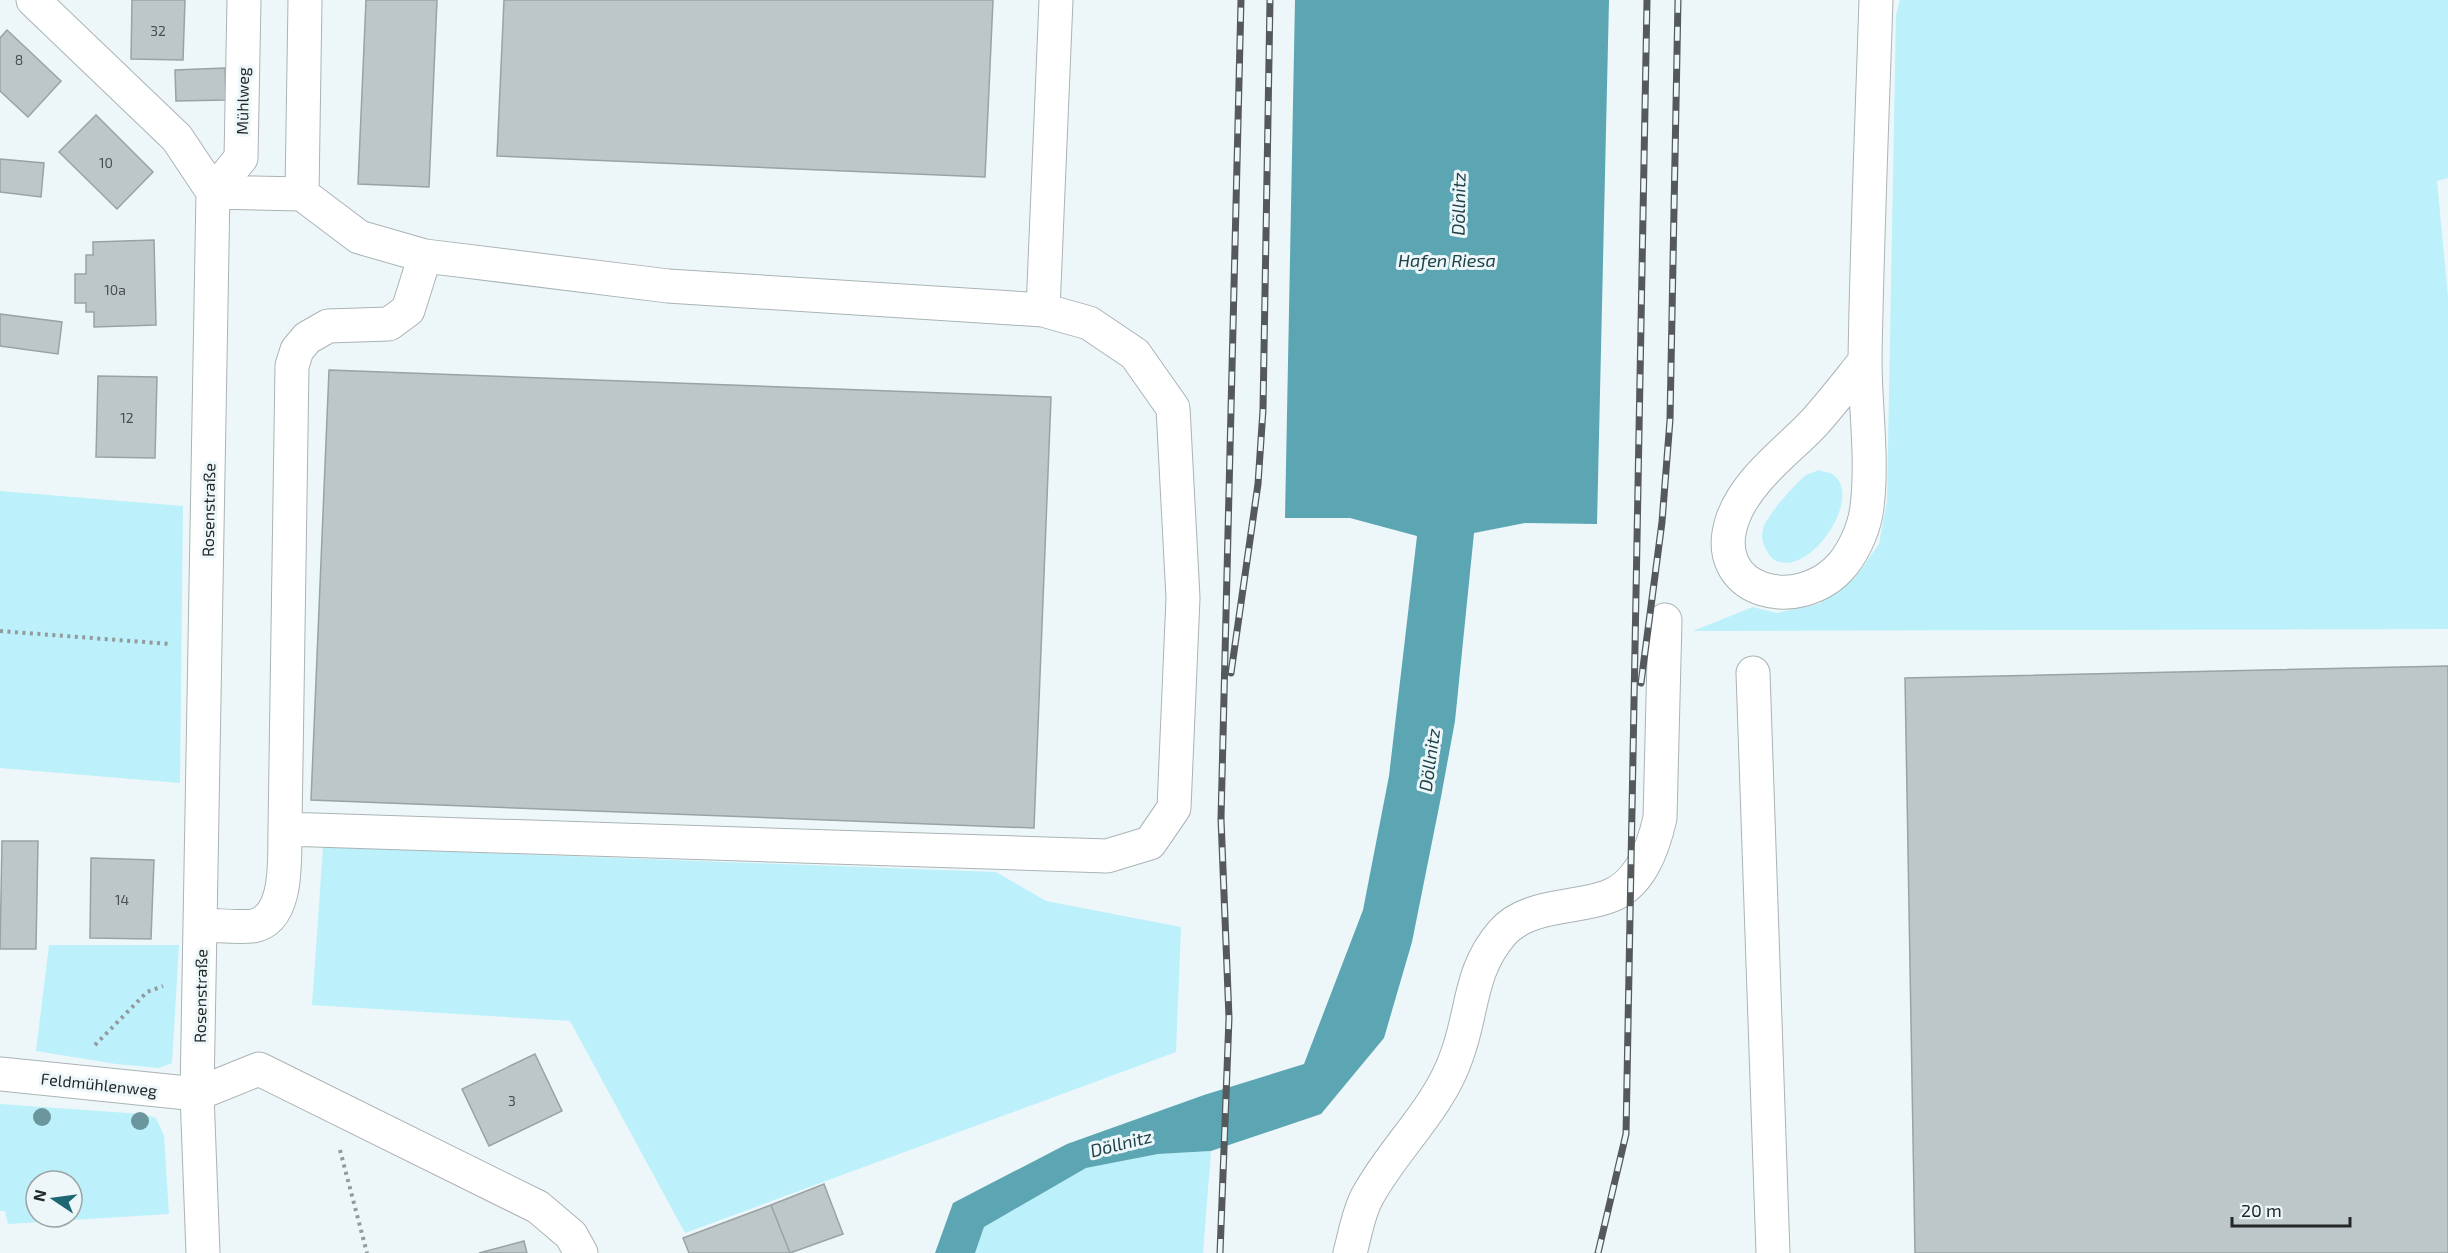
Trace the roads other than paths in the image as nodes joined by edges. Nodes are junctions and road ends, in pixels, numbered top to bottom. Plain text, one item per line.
1 (33, 0) edge
2 (244, 0) edge
3 (305, 0) edge
4 (1056, 0) edge
5 (1876, 0) edge
6 (213, 192) junction
7 (302, 194) junction
8 (425, 256) junction
9 (1043, 310) junction
10 (1865, 362) junction
11 (1665, 620) dead end
12 (1753, 673) dead end
13 (285, 829) junction
14 (201, 925) junction
15 (0, 1074) edge
16 (197, 1094) junction
17 (203, 1253) edge
18 (581, 1253) edge
19 (1350, 1253) edge
20 (1773, 1253) edge

1 - 6 street
2 - 6 street, Mühlweg
3 - 7 street
4 - 9 street
5 - 10 street
6 - 7 street
6 - 14 street, Rosenstraße
7 - 8 street
8 - 9 street
8 - 13 street
9 - 13 street
10 - 10 street
11 - 19 street
12 - 20 street
13 - 14 street
14 - 16 street, Rosenstraße
15 - 16 street, Feldmühlenweg
16 - 17 street, Rosenstraße
16 - 18 street

